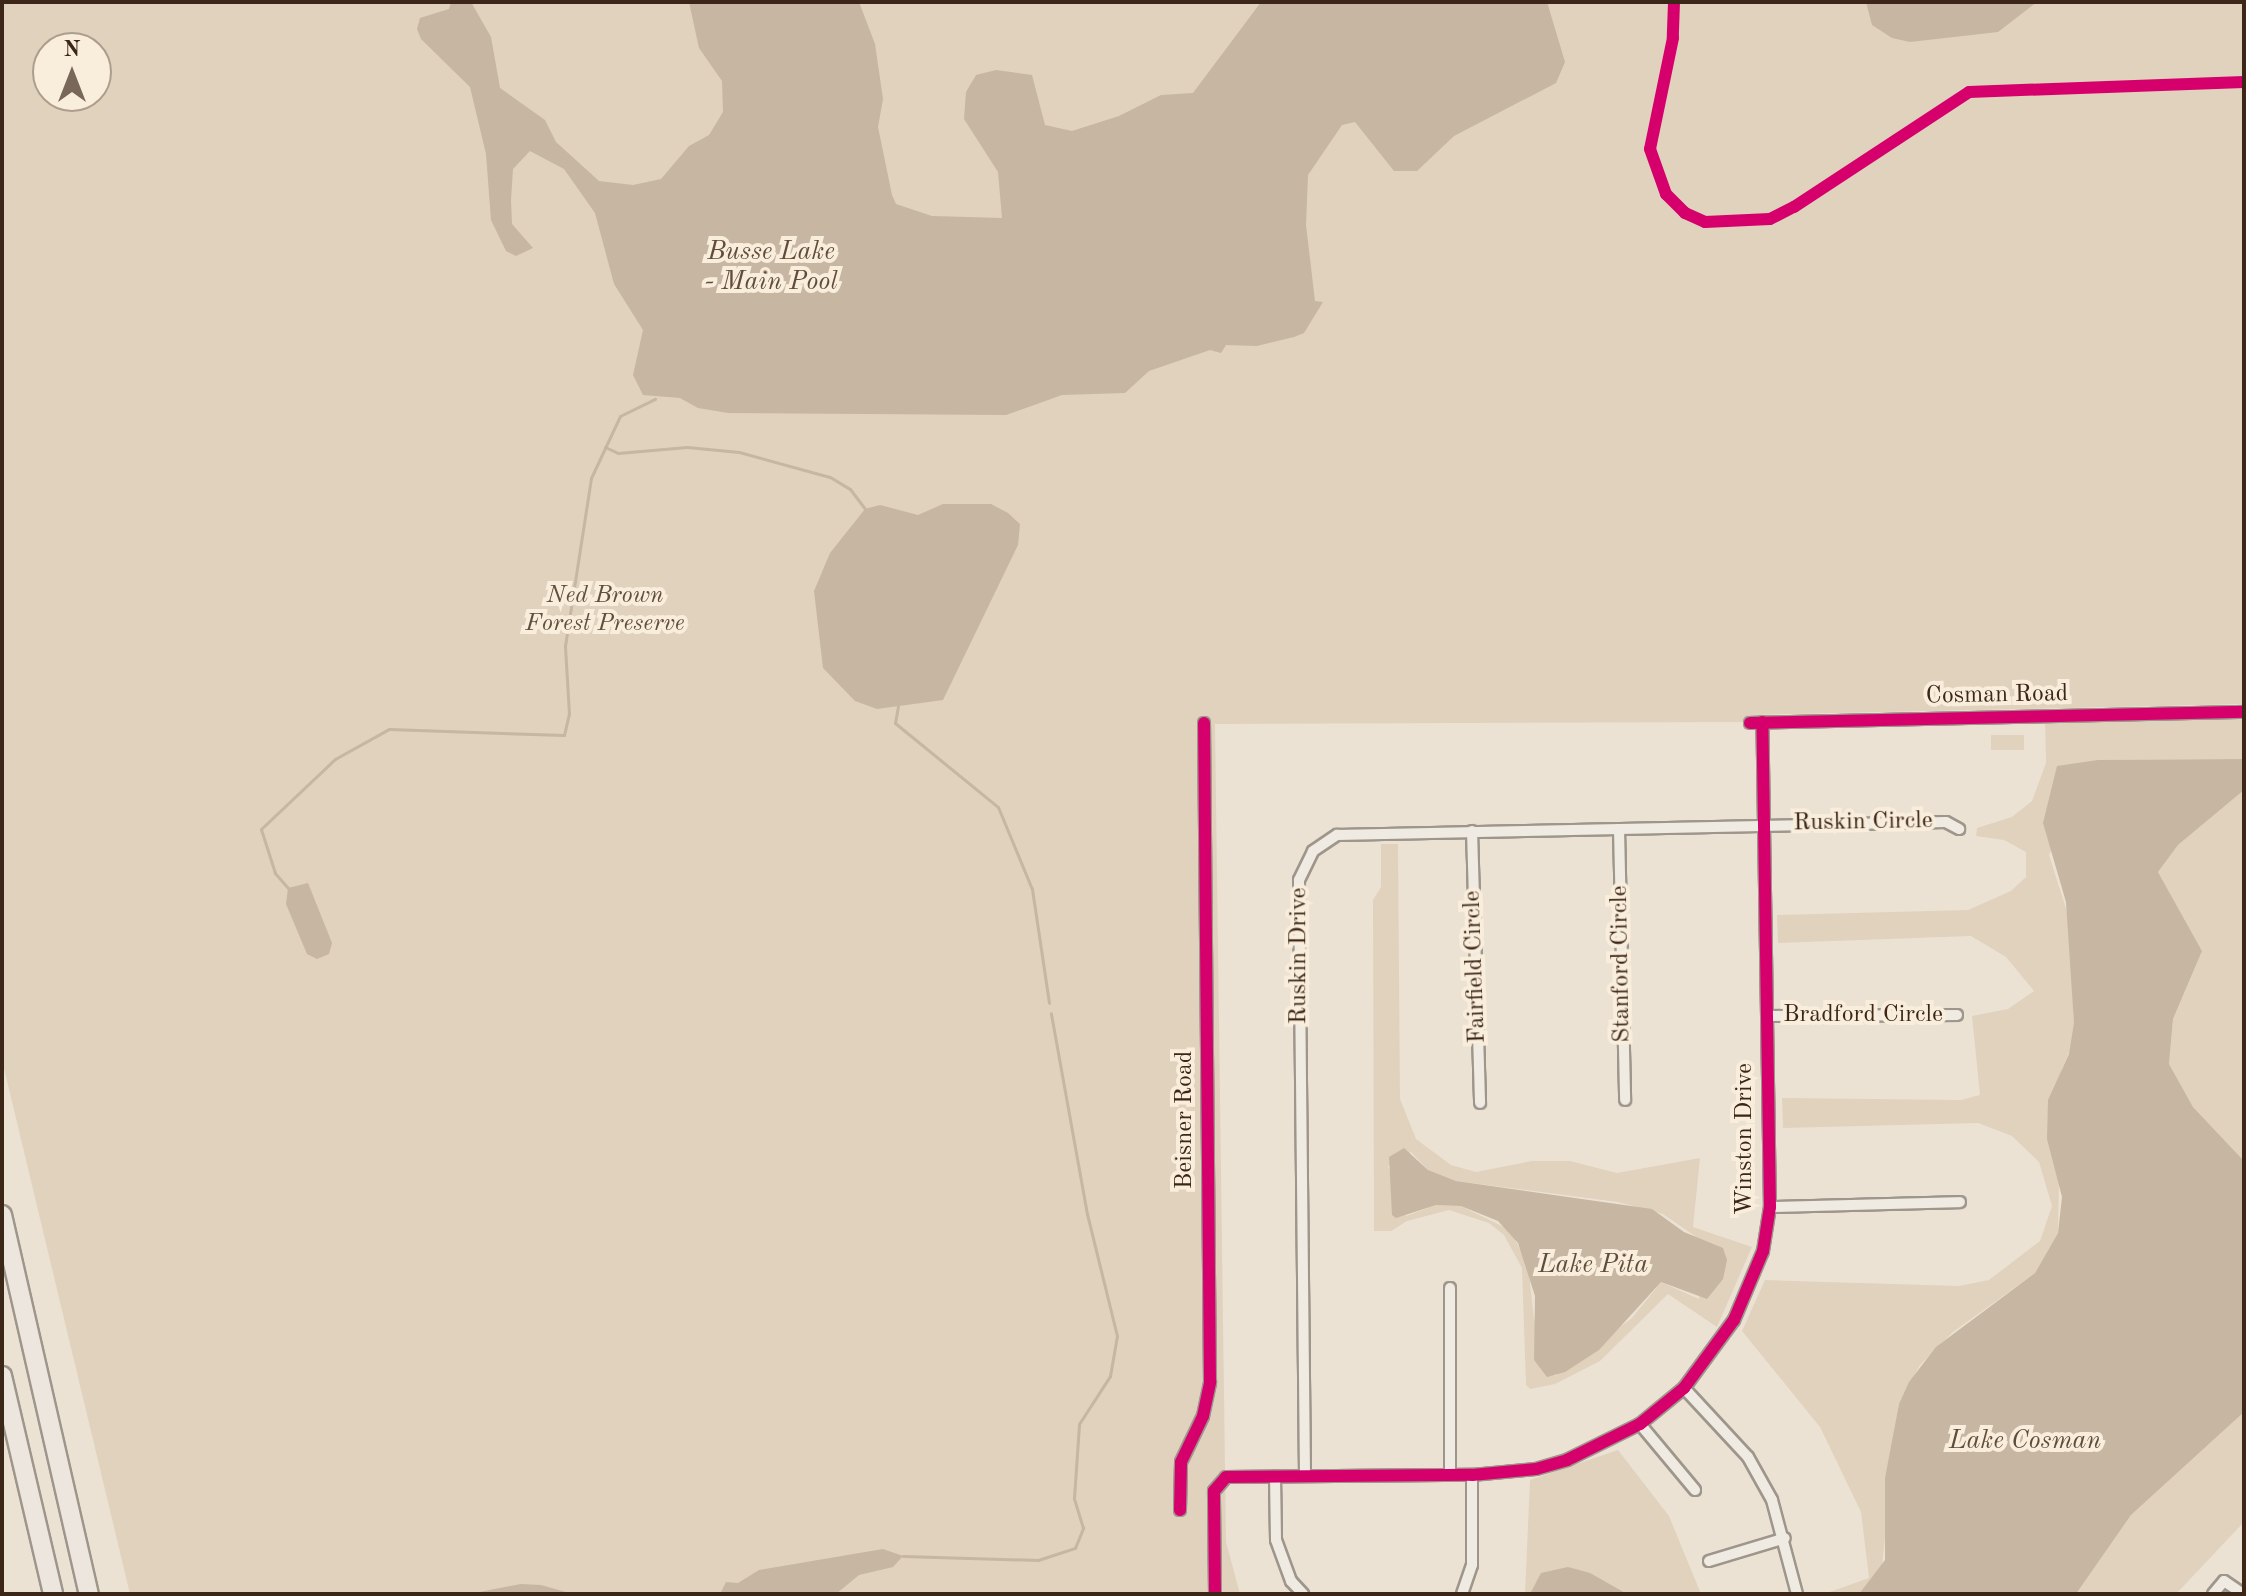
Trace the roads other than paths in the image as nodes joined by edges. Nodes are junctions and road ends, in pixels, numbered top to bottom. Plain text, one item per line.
1 (2244, 712) edge
2 (1756, 722) joint
3 (1204, 723) dead end
4 (1765, 825) junction
5 (1619, 829) junction
6 (1959, 829) dead end
7 (1472, 831) junction
8 (1957, 1015) dead end
9 (1768, 1016) junction
10 (1625, 1100) dead end
11 (1480, 1103) dead end
12 (1960, 1202) dead end
13 (1770, 1207) junction
14 (2, 1215) edge
15 (1450, 1288) dead end
16 (2, 1376) edge
17 (1684, 1388) junction
18 (1640, 1424) junction
19 (1305, 1475) junction
20 (1450, 1475) junction
21 (1472, 1475) junction
22 (1275, 1476) junction
23 (1695, 1490) dead end
24 (1180, 1510) dead end
25 (1785, 1538) junction
26 (1709, 1561) dead end
27 (53, 1594) edge
28 (89, 1594) edge
29 (1215, 1594) edge
30 (1303, 1594) edge
31 (1462, 1594) edge
32 (1797, 1594) edge
33 (2213, 1594) edge
34 (2243, 1594) edge

1 - 2 street, Cosman Road
2 - 4 street, Winston Drive
3 - 24 street, Beisner Road
4 - 5 street, Ruskin Drive
4 - 6 street, Ruskin Circle
4 - 9 street, Winston Drive
5 - 7 street, Ruskin Drive
5 - 10 street, Stanford Circle
7 - 11 street, Fairfield Circle
7 - 19 street, Ruskin Drive
8 - 9 street, Bradford Circle
9 - 13 street, Winston Drive
12 - 13 street
13 - 17 street, Winston Drive
14 - 28 highway
15 - 20 street
16 - 27 highway
17 - 18 street, Winston Drive
17 - 25 street
18 - 21 street, Winston Drive
18 - 23 street
19 - 20 street, Winston Drive
19 - 22 street, Winston Drive
20 - 21 street, Winston Drive
21 - 31 street
22 - 29 street, Winston Drive
22 - 30 street
25 - 26 street
25 - 32 street
33 - 34 street

